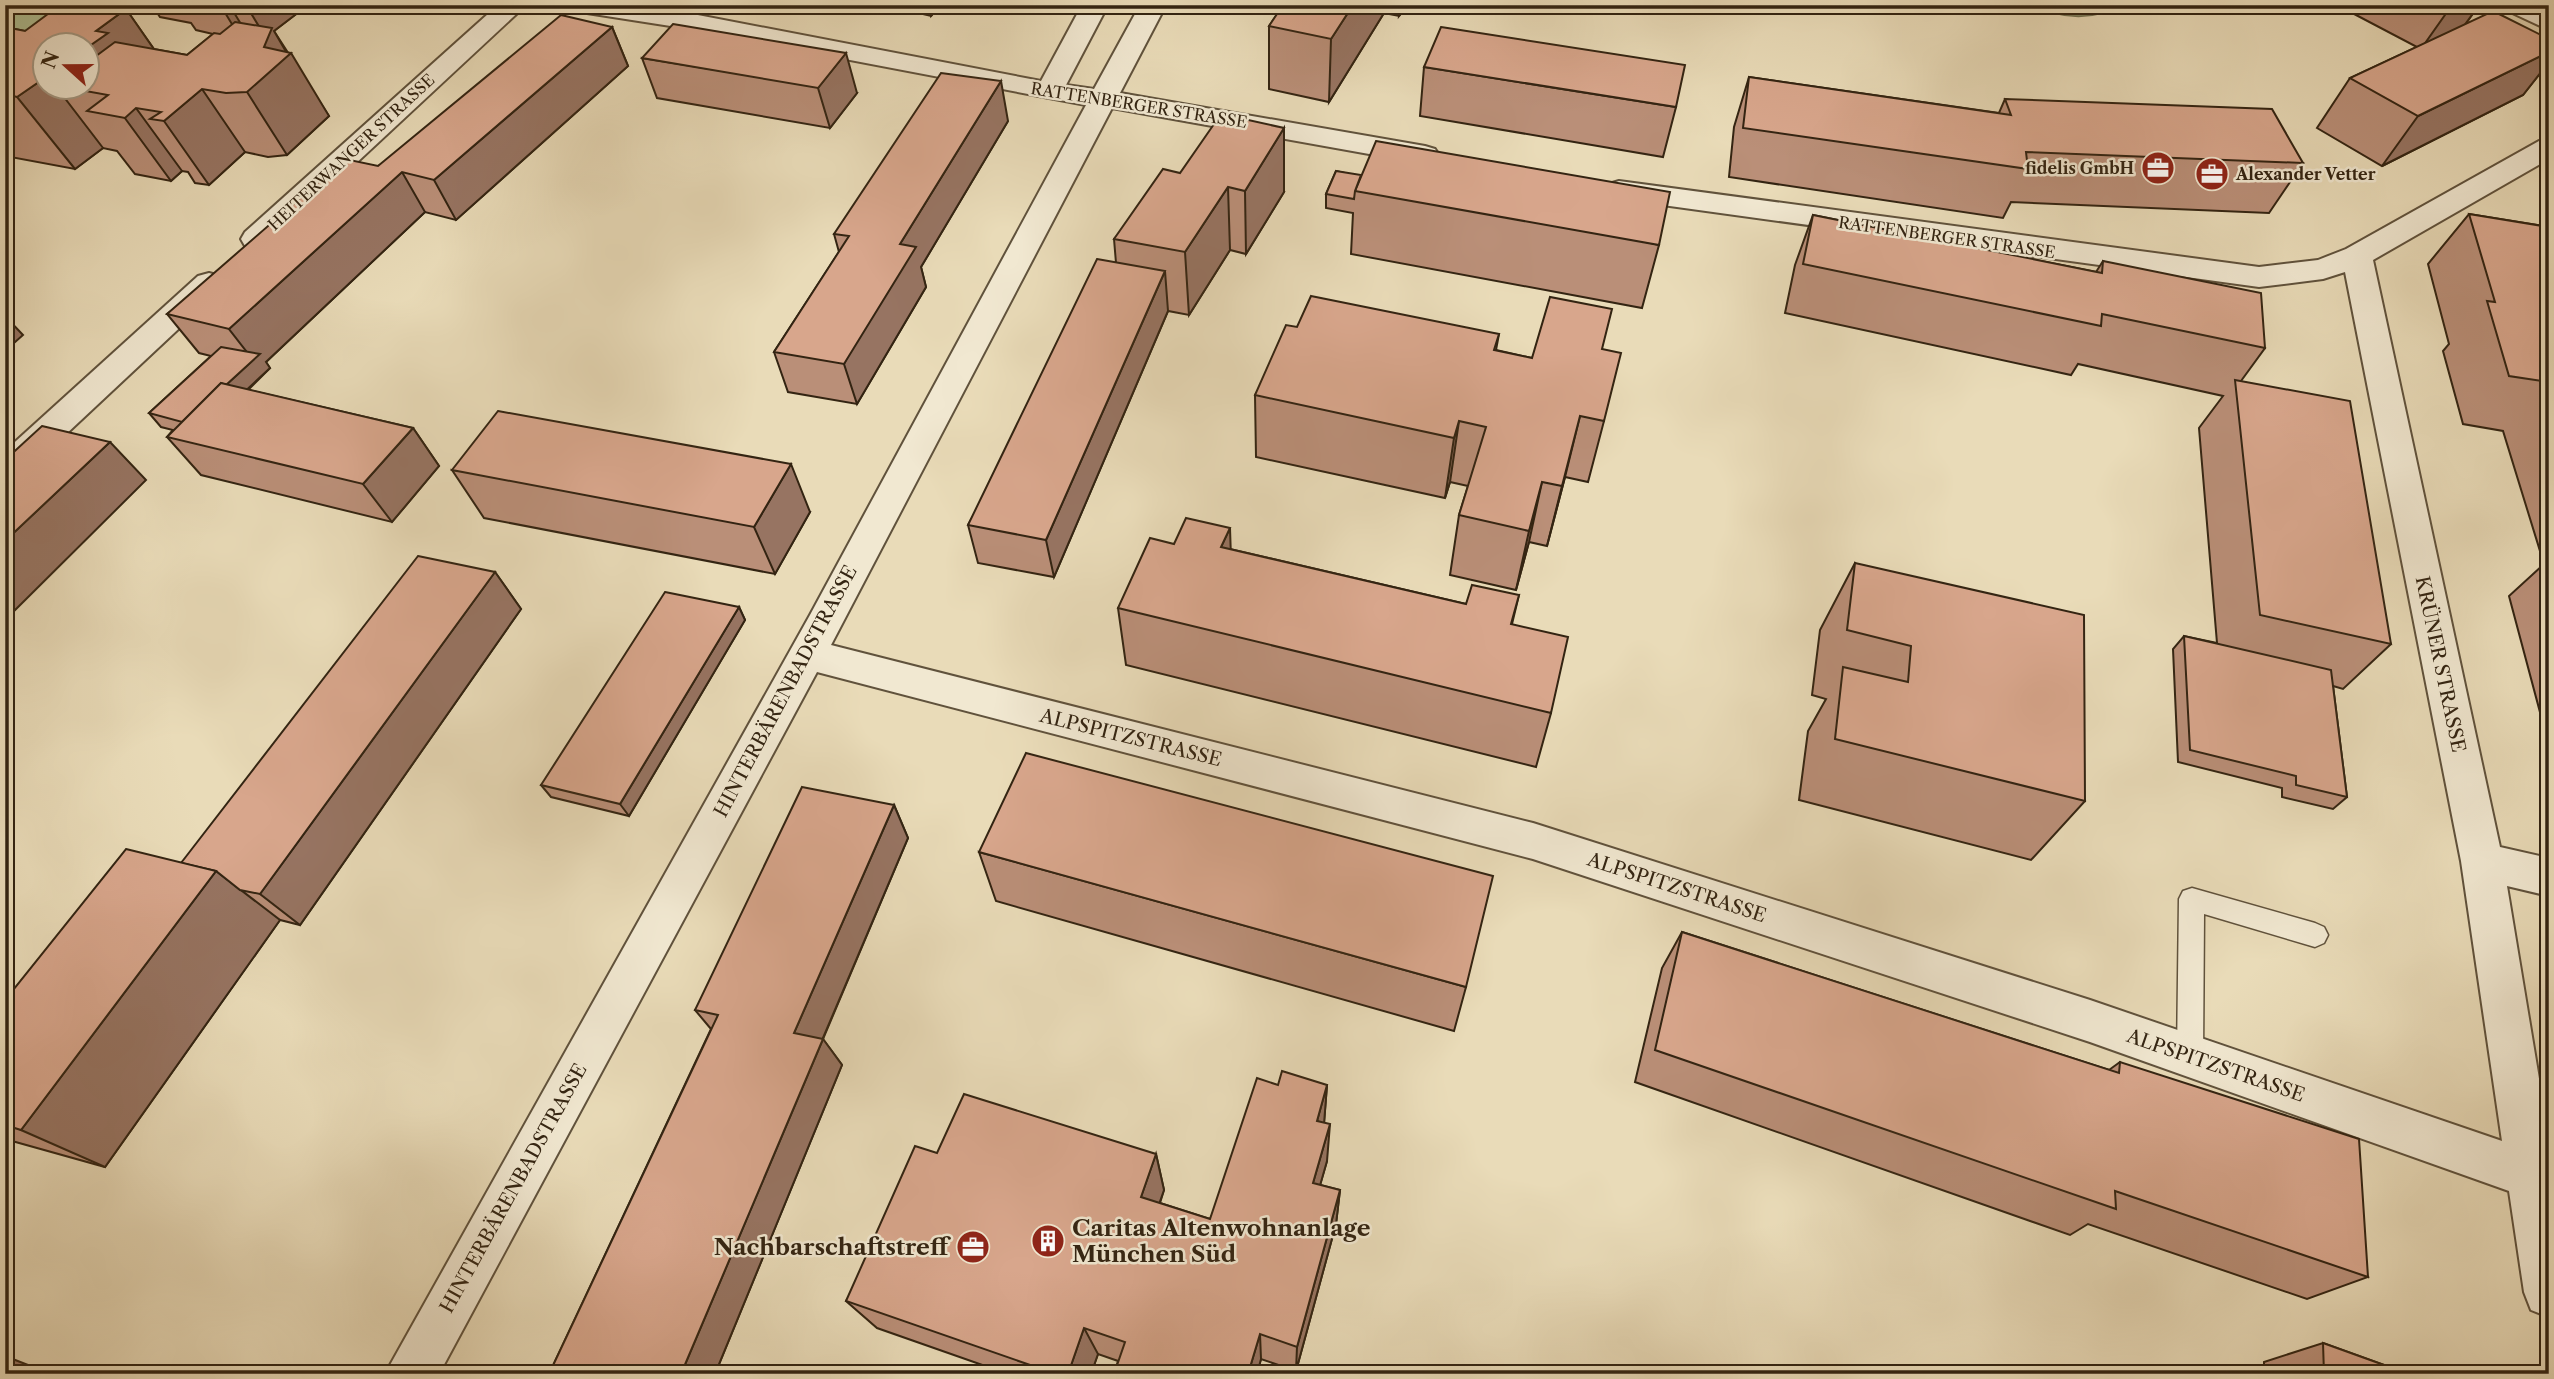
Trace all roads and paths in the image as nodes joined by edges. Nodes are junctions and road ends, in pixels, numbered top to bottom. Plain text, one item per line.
1 (513, 5) edge
2 (587, 5) edge
3 (1095, 5) edge
4 (1153, 5) edge
5 (2515, 5) edge
6 (2549, 22) edge
7 (1050, 91) junction
8 (1104, 100) junction
9 (2549, 147) edge
10 (1452, 160) edge
11 (1587, 185) edge
12 (2357, 256) junction
13 (5, 471) edge
14 (806, 654) junction
15 (2482, 861) junction
16 (2549, 877) edge
17 (2315, 935) dead end
18 (2190, 1056) junction
19 (2532, 1175) junction
20 (2549, 1292) edge
21 (411, 1374) edge

1 - 13 street, HEITERWANGER STRASSE
2 - 7 street, RATTENBERGER STRASSE
3 - 7 street
4 - 8 street, HINTERBÄRENBADSTRASSE
5 - 6 street
7 - 8 street, RATTENBERGER STRASSE
8 - 10 street, RATTENBERGER STRASSE
8 - 14 street, HINTERBÄRENBADSTRASSE
9 - 12 street
11 - 12 street, RATTENBERGER STRASSE
12 - 15 street, KRÜNER STRASSE
14 - 18 street, ALPSPITZSTRASSE
14 - 21 street, HINTERBÄRENBADSTRASSE
15 - 16 street
15 - 19 street, KRÜNER STRASSE
17 - 18 lane
18 - 19 street, ALPSPITZSTRASSE
19 - 20 street, KRÜNER STRASSE

